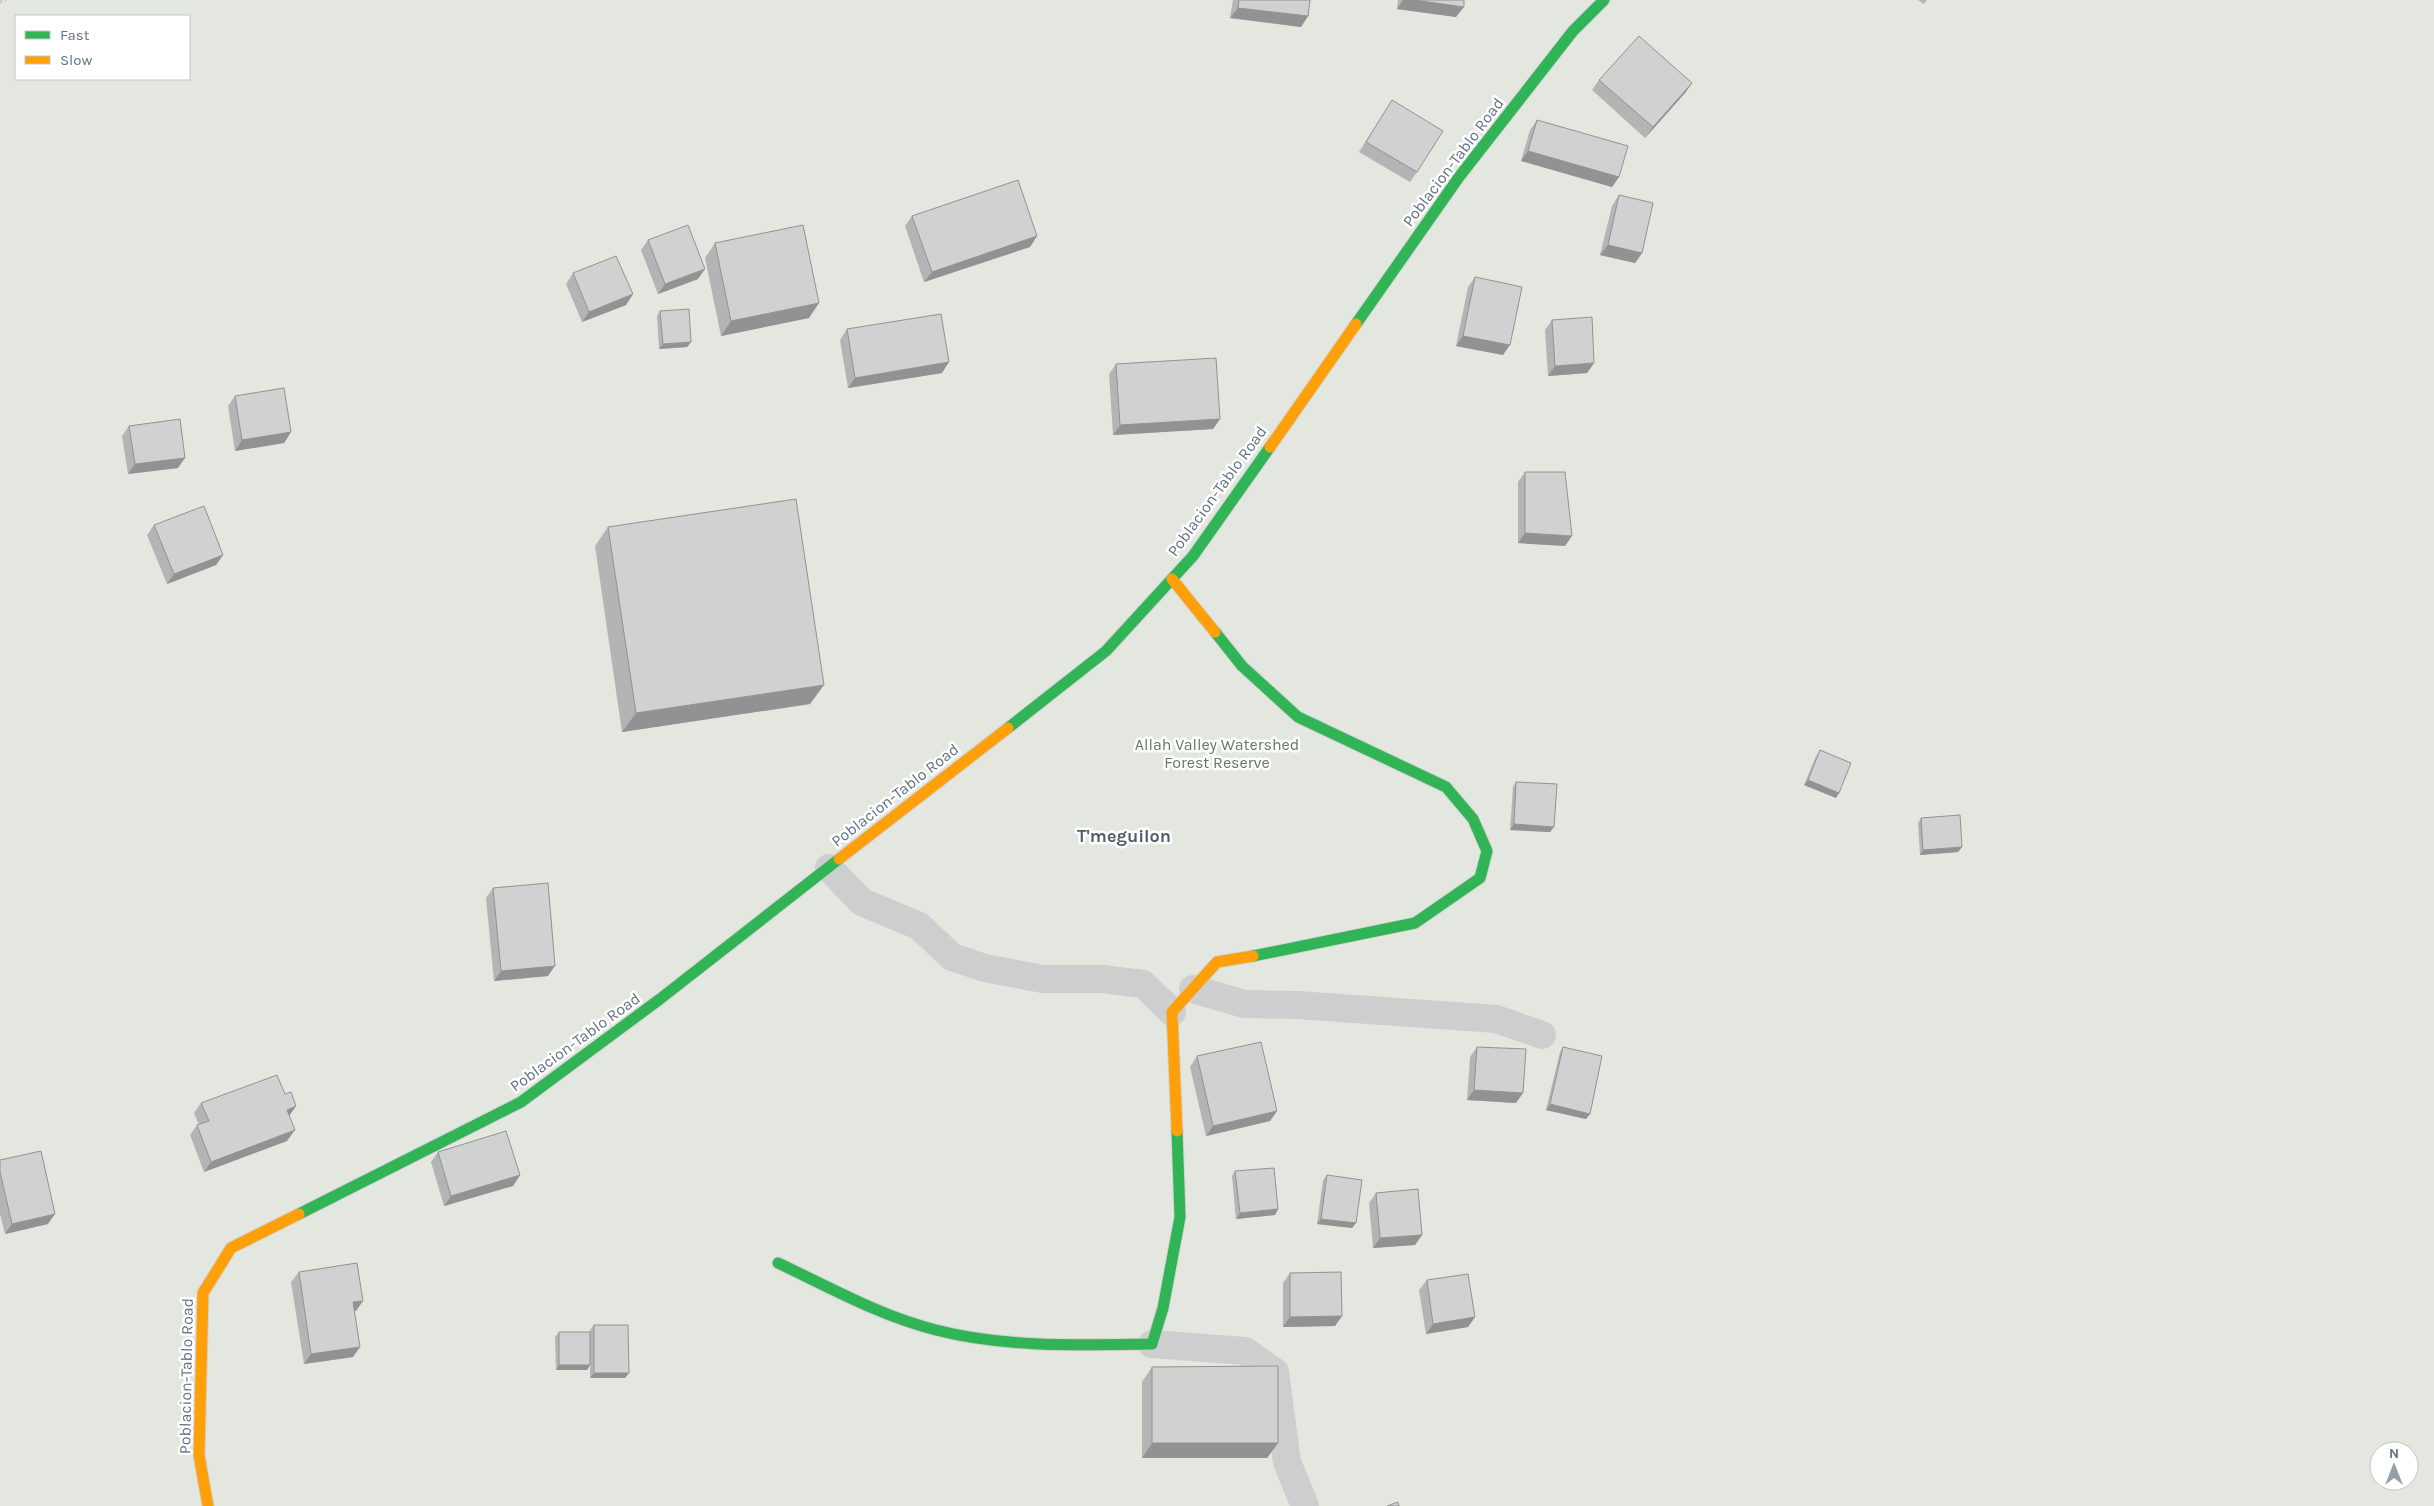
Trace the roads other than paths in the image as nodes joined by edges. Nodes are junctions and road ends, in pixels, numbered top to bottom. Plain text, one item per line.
1 (1604, 0) edge
2 (1172, 579) junction
3 (829, 868) junction
4 (1193, 989) junction
5 (1172, 1012) junction
6 (1542, 1035) dead end
7 (778, 1263) dead end
8 (1152, 1344) junction
9 (208, 1506) edge
10 (1305, 1506) edge

1 - 2 street, Poblacion-Tablo Road
2 - 3 street, Poblacion-Tablo Road
2 - 4 street
3 - 5 street
3 - 9 street, Poblacion-Tablo Road
4 - 5 street
4 - 6 street
5 - 8 street
7 - 8 street
8 - 10 street

